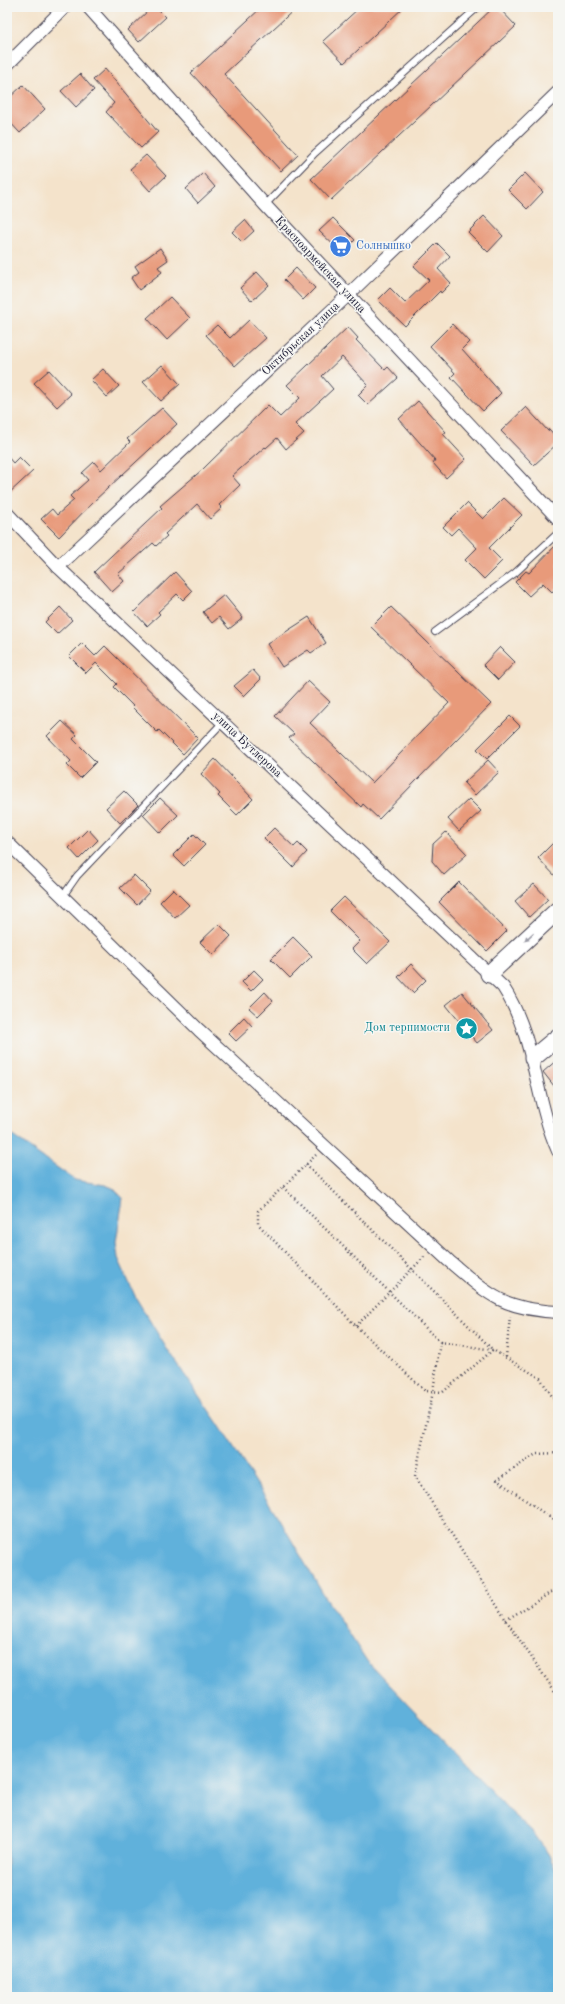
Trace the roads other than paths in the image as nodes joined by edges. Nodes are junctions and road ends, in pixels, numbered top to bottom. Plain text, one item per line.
1 (65, 7) edge
2 (88, 7) edge
3 (478, 7) edge
4 (7, 64) edge
5 (558, 92) edge
6 (265, 205) junction
7 (348, 295) junction
8 (7, 513) edge
9 (558, 519) edge
10 (558, 533) edge
11 (58, 567) junction
12 (435, 632) dead end
13 (223, 722) junction
14 (7, 842) edge
15 (62, 896) junction
16 (558, 910) edge
17 (489, 974) junction
18 (558, 1037) edge
19 (533, 1058) junction
20 (558, 1151) edge
21 (558, 1312) edge

1 - 4 street
2 - 6 street, Красноармейская улица
3 - 6 lane
5 - 7 street, Октябрьская улица
6 - 7 street, Красноармейская улица
7 - 9 street, Красноармейская улица
7 - 11 street, Октябрьская улица
8 - 11 street, улица Бутлерова
10 - 12 lane
11 - 13 street, улица Бутлерова
13 - 15 lane
13 - 17 street, улица Бутлерова
14 - 15 street
15 - 21 street
16 -> 17 street
17 - 19 street, улица Бутлерова
18 - 19 street
19 - 20 street, улица Бутлерова

